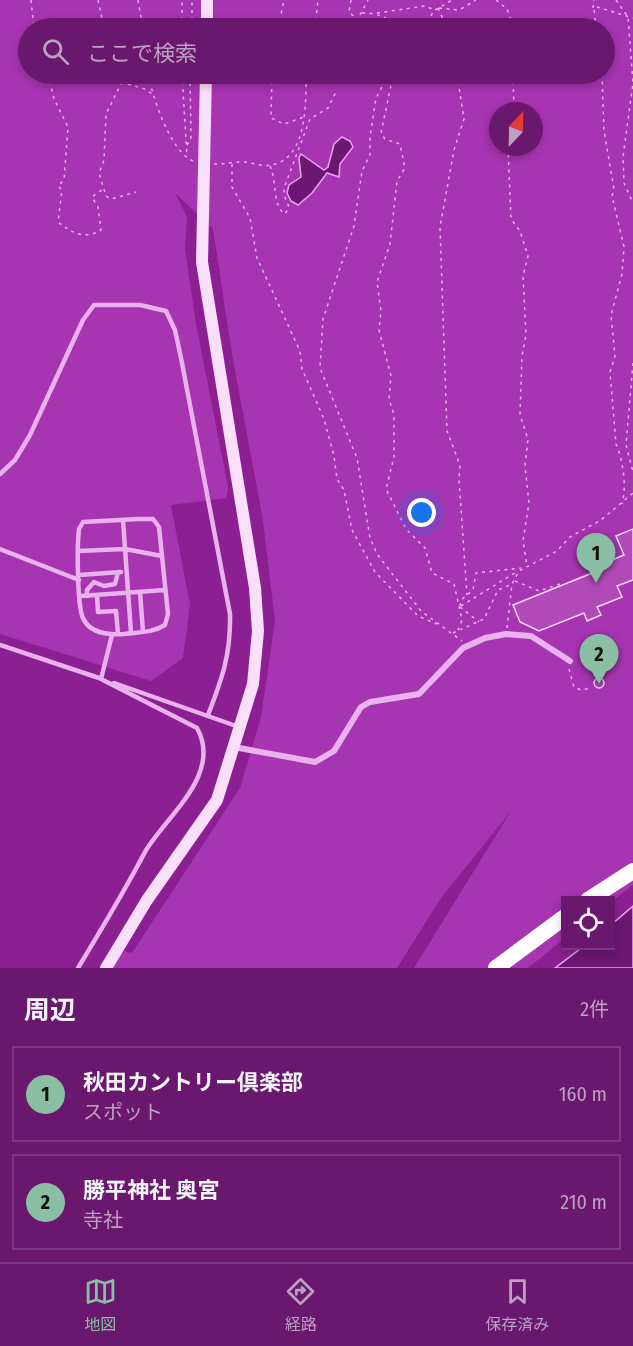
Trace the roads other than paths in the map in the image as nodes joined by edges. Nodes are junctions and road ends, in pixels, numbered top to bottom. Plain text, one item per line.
1 (207, 0) edge
2 (207, 18) edge
3 (206, 84) edge
4 (0, 474) edge
5 (123, 520) junction
6 (0, 549) edge
7 (125, 549) junction
8 (78, 551) junction
9 (162, 556) junction
10 (127, 571) junction
11 (118, 572) junction
12 (79, 577) junction
13 (165, 590) junction
14 (140, 591) junction
15 (128, 592) junction
16 (97, 595) junction
17 (81, 596) junction
18 (87, 596) junction
19 (150, 609) dead end
20 (141, 610) junction
21 (142, 632) junction
22 (131, 633) junction
23 (115, 634) junction
24 (0, 645) edge
25 (570, 661) road end
26 (99, 678) junction
27 (208, 715) junction
28 (239, 727) junction
29 (234, 747) junction
30 (633, 871) edge
31 (594, 896) edge
32 (561, 920) edge
33 (78, 968) edge
34 (106, 968) edge
35 (496, 968) edge

1 - 2 street
3 - 28 street
4 - 27 lane
5 - 7 lane
5 - 8 lane
5 - 9 lane
6 - 12 lane
7 - 8 lane
7 - 9 lane
7 - 10 lane
8 - 12 lane
9 - 13 lane
10 - 11 lane
10 - 15 lane
11 - 12 lane
11 - 18 lane
12 - 17 lane
13 - 14 lane
13 - 21 lane
14 - 15 lane
14 - 20 lane
15 - 16 lane
15 - 22 lane
16 - 18 lane
16 - 23 lane
17 - 18 lane
17 - 23 lane
19 - 20 lane
20 - 21 lane
21 - 22 lane
22 - 23 lane
23 - 26 lane
24 - 26 lane
25 - 29 street
26 - 27 lane
26 - 33 lane
27 - 28 lane
28 - 29 street
29 - 34 street
30 - 31 highway
32 - 35 highway

